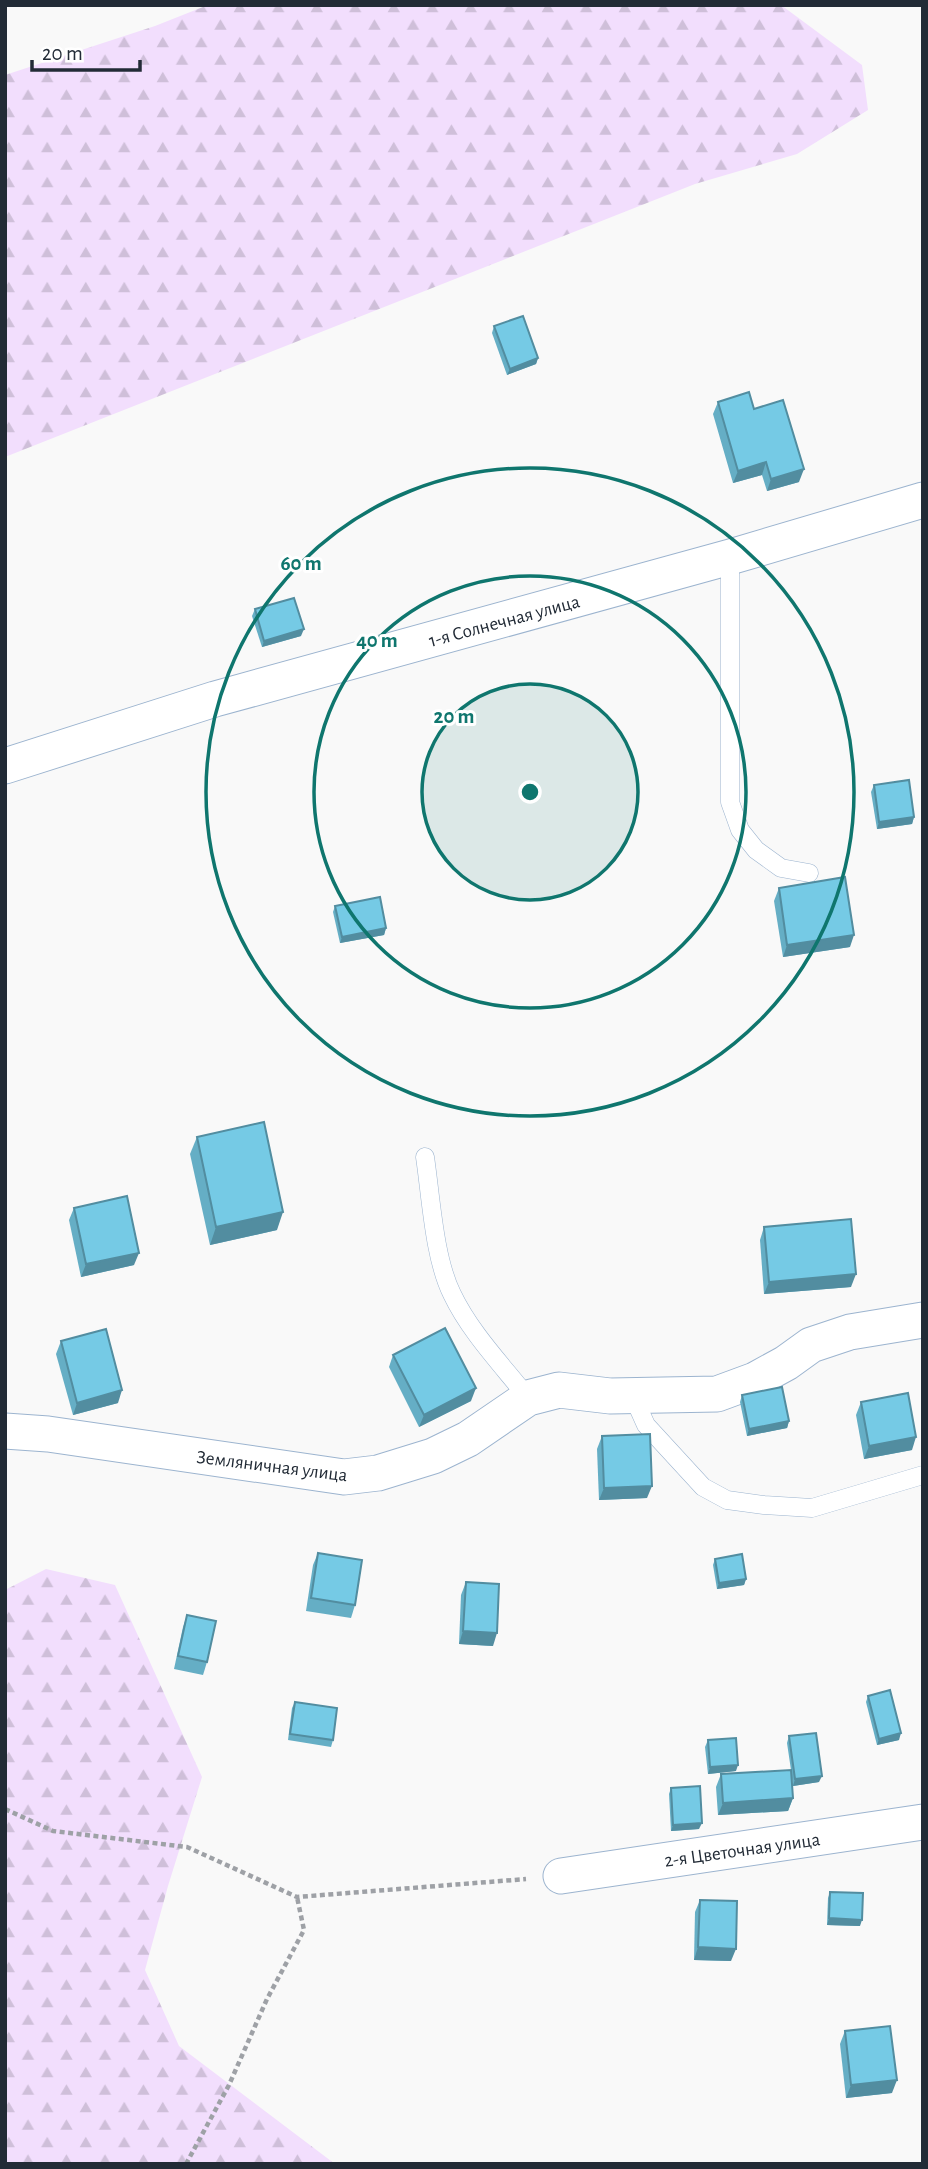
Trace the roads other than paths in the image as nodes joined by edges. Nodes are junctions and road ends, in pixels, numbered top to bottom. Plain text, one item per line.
1 (923, 500) edge
2 (730, 557) junction
3 (5, 766) edge
4 (809, 873) dead end
5 (425, 1157) dead end
6 (923, 1320) edge
7 (633, 1396) junction
8 (528, 1398) junction
9 (5, 1431) edge
10 (923, 1475) edge
11 (923, 1822) edge
12 (561, 1876) road end

1 - 2 street, 1-я Солнечная улица
2 - 3 street, 1-я Солнечная улица
2 - 4 lane
5 - 8 lane
6 - 7 street, Земляничная улица
7 - 8 street, Земляничная улица
7 - 10 lane
8 - 9 street, Земляничная улица
11 - 12 street, 2-я Цветочная улица

